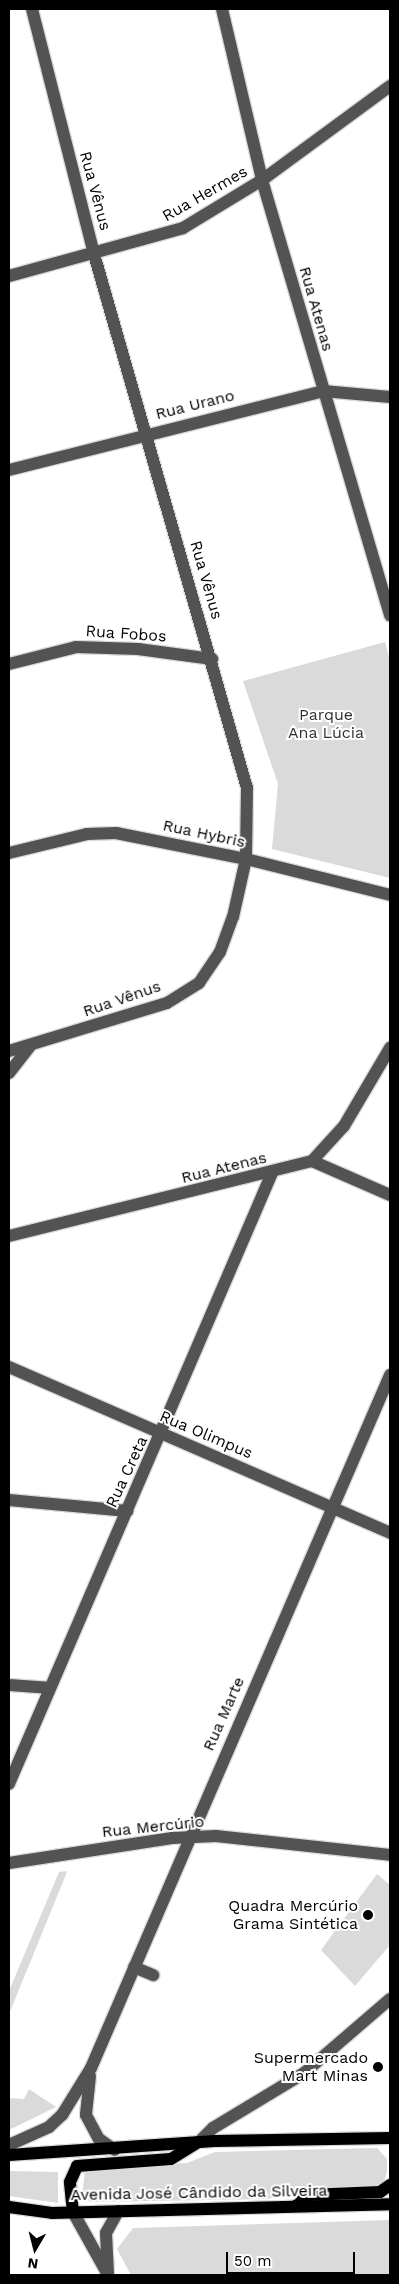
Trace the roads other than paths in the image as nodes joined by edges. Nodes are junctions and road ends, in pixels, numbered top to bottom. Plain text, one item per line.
1 (32, 9) edge
2 (222, 9) edge
3 (390, 86) edge
4 (262, 180) junction
5 (94, 254) junction
6 (9, 276) edge
7 (323, 391) junction
8 (390, 397) edge
9 (146, 434) junction
10 (9, 470) edge
11 (390, 616) edge
12 (212, 659) junction
13 (9, 664) edge
14 (9, 853) edge
15 (246, 859) junction
16 (390, 895) edge
17 (30, 1046) junction
18 (390, 1048) edge
19 (9, 1051) edge
20 (9, 1073) edge
21 (312, 1161) junction
22 (272, 1174) junction
23 (390, 1195) edge
24 (9, 1236) edge
25 (9, 1367) edge
26 (390, 1375) edge
27 (163, 1434) junction
28 (9, 1500) edge
29 (333, 1507) junction
30 (127, 1511) junction
31 (390, 1533) edge
32 (9, 1685) edge
33 (48, 1688) junction
34 (9, 1784) edge
35 (188, 1838) junction
36 (390, 1853) edge
37 (9, 1862) edge
38 (134, 1967) junction
39 (153, 1975) dead end
40 (390, 1999) edge
41 (91, 2068) junction
42 (388, 2140) edge
43 (199, 2142) junction
44 (9, 2145) edge
45 (116, 2150) junction
46 (9, 2155) edge
47 (390, 2185) edge
48 (390, 2204) edge
49 (9, 2206) edge
50 (296, 2206) junction
51 (118, 2211) junction
52 (73, 2212) junction
53 (108, 2275) edge

1 - 5 street, Rua Vênus
2 - 4 street, Rua Atenas
3 - 4 street, Rua Hermes
4 - 5 street, Rua Hermes
4 - 7 street, Rua Atenas
5 - 6 street, Rua Hermes
5 - 9 street, Rua Vênus
7 - 8 street, Rua Urano
7 - 9 street, Rua Urano
7 - 11 street, Rua Atenas
9 - 10 street, Rua Urano
9 - 12 street, Rua Vênus
12 - 13 street, Rua Fobos
12 - 15 street, Rua Vênus
14 - 15 street, Rua Hybris
15 - 16 street, Rua Hybris
15 - 17 street, Rua Vênus
17 - 19 street, Rua Vênus
17 - 20 street
18 - 21 street, Rua Atenas
21 - 22 street, Rua Atenas
21 - 23 street
22 - 24 street, Rua Atenas
22 - 27 street, Rua Creta
25 - 27 street, Rua Olimpus
26 - 29 street, Rua Marte
27 - 29 street, Rua Olimpus
27 - 30 street, Rua Creta
28 - 30 street
29 - 31 street, Rua Olimpus
29 - 35 street, Rua Marte
30 - 33 street, Rua Creta
32 - 33 street
33 - 34 street, Rua Creta
35 - 36 street, Rua Mercúrio
35 - 37 street, Rua Mercúrio
35 - 38 street, Rua Marte
38 - 39 street
38 - 41 street, Rua Marte
40 - 43 street
41 - 44 street, Rua Marte
41 - 45 street, Rua Marte
42 - 43 main road
43 - 45 main road
43 - 52 main road
45 - 46 main road
47 - 50 main road
48 - 50 main road, Avenida José Cândido da Silveira
49 - 52 main road, Avenida José Cândido da Silveira
50 - 51 main road, Avenida José Cândido da Silveira
51 - 52 main road, Avenida José Cândido da Silveira
51 - 53 street
52 - 53 street

